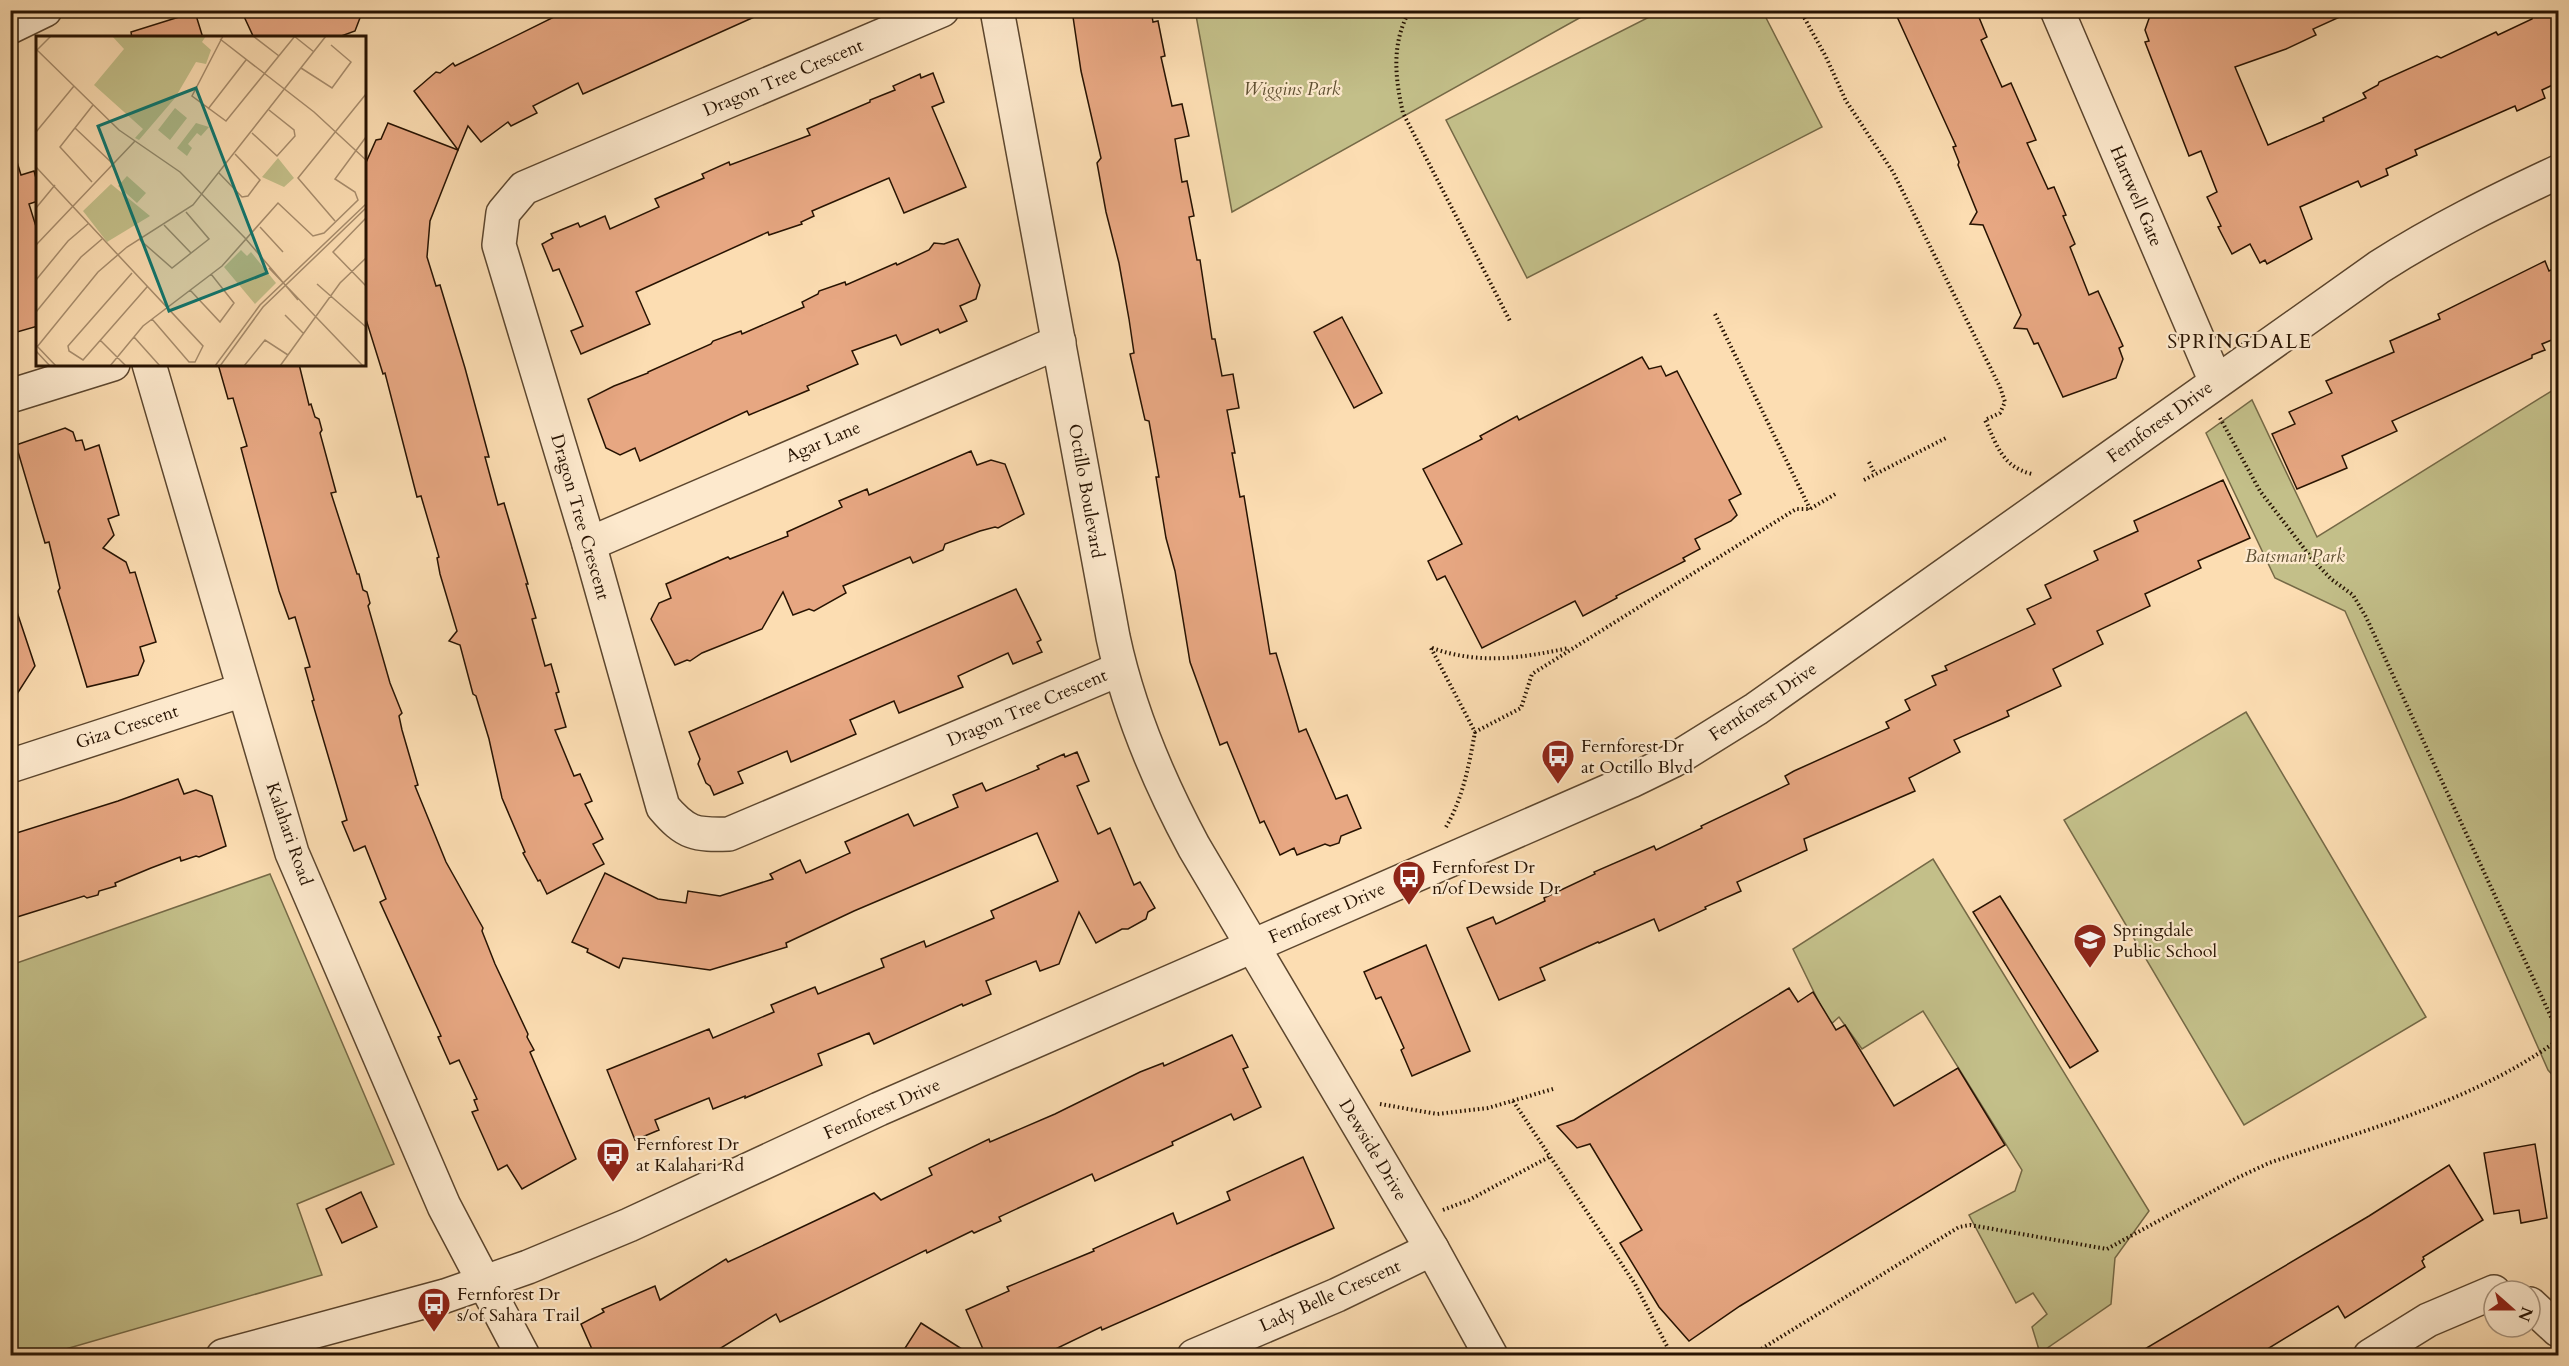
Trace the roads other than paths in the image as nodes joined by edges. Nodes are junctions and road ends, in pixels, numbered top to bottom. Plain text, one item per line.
1 (46, 10) edge
2 (942, 10) edge
3 (997, 10) edge
4 (2057, 10) edge
5 (10, 27) edge
6 (54, 36) edge
7 (2559, 172) edge
8 (1059, 342) junction
9 (107, 366) edge
10 (149, 366) edge
11 (2216, 382) junction
12 (10, 396) edge
13 (589, 544) junction
14 (1120, 669) junction
15 (243, 690) junction
16 (10, 766) edge
17 (1253, 946) junction
18 (1432, 1250) junction
19 (484, 1282) junction
20 (2482, 1297) edge
21 (2542, 1315) edge
22 (2559, 1330) edge
23 (223, 1356) edge
24 (523, 1356) edge
25 (1194, 1356) edge
26 (1491, 1356) edge
27 (2370, 1356) edge

1 - 5 street
1 - 6 street
2 - 13 street, Dragon Tree Crescent
3 - 8 street, Octillo Boulevard
4 - 11 street, Hartwell Gate
7 - 11 street, Fernforest Drive
8 - 13 street, Agar Lane
8 - 14 street, Octillo Boulevard
9 - 12 street
10 - 15 street, Kalahari Road
11 - 17 street, Fernforest Drive
13 - 14 street, Dragon Tree Crescent
14 - 17 street, Octillo Boulevard
15 - 16 street, Giza Crescent
15 - 19 street, Kalahari Road
17 - 18 street, Dewside Drive
17 - 19 street, Fernforest Drive
18 - 25 street, Lady Belle Crescent
18 - 26 street, Dewside Drive
19 - 23 street, Fernforest Drive
19 - 24 street, Kalahari Road
20 - 27 street
21 - 22 street

